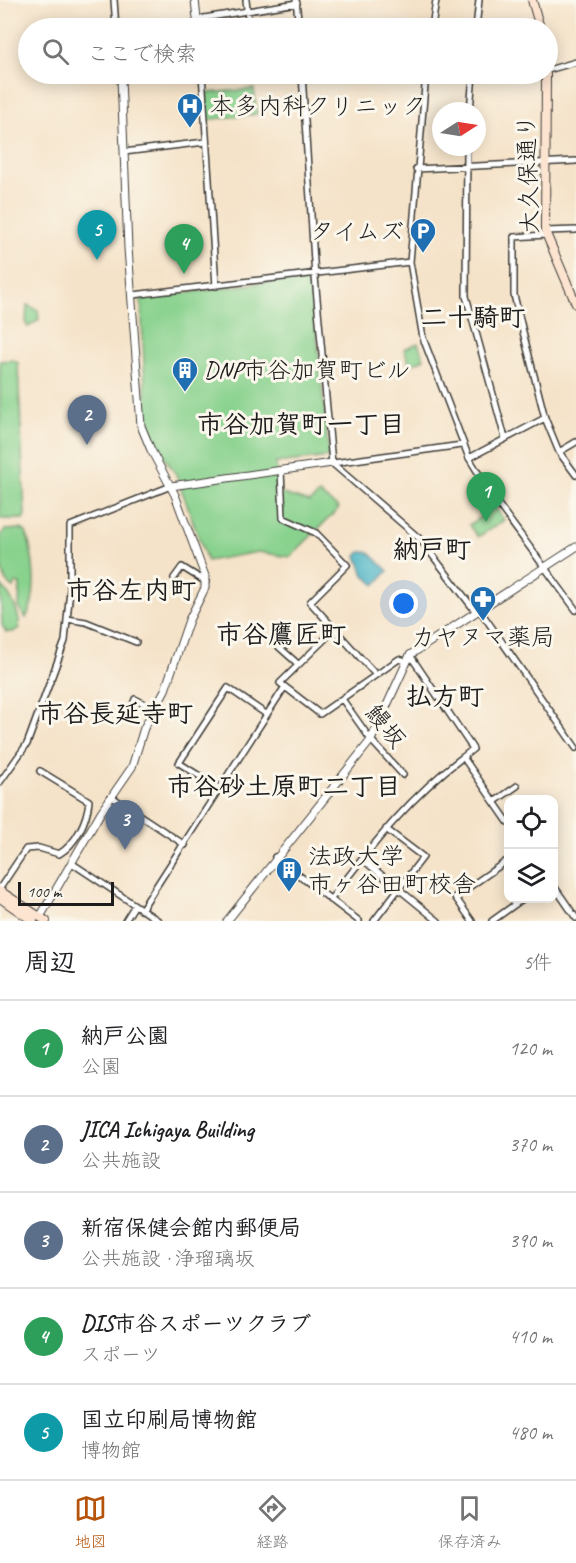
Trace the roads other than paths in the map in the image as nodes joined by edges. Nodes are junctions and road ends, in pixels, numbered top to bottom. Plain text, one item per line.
1 (114, 0) edge
2 (195, 0) edge
3 (246, 0) edge
4 (436, 0) edge
5 (479, 0) edge
6 (532, 0) edge
7 (297, 2) edge
8 (247, 11) junction
9 (115, 18) edge
10 (198, 18) edge
11 (204, 18) edge
12 (248, 18) edge
13 (298, 18) edge
14 (433, 18) edge
15 (477, 18) edge
16 (537, 18) edge
17 (576, 62) edge
18 (558, 68) edge
19 (121, 84) edge
20 (202, 84) edge
21 (303, 84) edge
22 (425, 84) edge
23 (472, 84) edge
24 (547, 84) edge
25 (471, 102) edge
26 (205, 142) junction
27 (124, 152) junction
28 (467, 156) edge
29 (576, 161) edge
30 (544, 163) junction
31 (466, 167) junction
32 (416, 169) junction
33 (576, 230) edge
34 (545, 233) junction
35 (410, 262) junction
36 (315, 273) junction
37 (216, 286) junction
38 (133, 295) junction
39 (576, 304) edge
40 (545, 418) junction
41 (505, 438) junction
42 (576, 442) edge
43 (462, 445) junction
44 (560, 452) junction
45 (469, 458) junction
46 (332, 463) junction
47 (281, 470) junction
48 (576, 475) edge
49 (171, 486) junction
50 (576, 548) edge
51 (544, 567) junction
52 (174, 578) dead end
53 (206, 582) junction
54 (477, 610) junction
55 (576, 610) edge
56 (67, 619) junction
57 (335, 629) junction
58 (136, 642) dead end
59 (279, 647) dead end
60 (408, 658) junction
61 (298, 664) junction
62 (376, 675) junction
63 (284, 688) junction
64 (342, 699) junction
65 (133, 705) dead end
66 (155, 709) junction
67 (266, 714) junction
68 (370, 740) junction
69 (576, 748) edge
70 (463, 757) junction
71 (40, 771) dead end
72 (404, 775) dead end
73 (0, 782) edge
74 (517, 786) dead end
75 (220, 789) junction
76 (112, 796) junction
77 (494, 802) junction
78 (504, 816) edge
79 (386, 829) junction
80 (185, 845) junction
81 (275, 857) junction
82 (362, 860) junction
83 (504, 863) edge
84 (74, 864) junction
85 (0, 889) edge
86 (399, 889) junction
87 (558, 892) edge
88 (0, 898) edge
89 (330, 900) junction
90 (517, 903) edge
91 (135, 905) junction
92 (141, 910) junction
93 (576, 918) edge
94 (40, 920) edge
95 (436, 920) edge
96 (124, 921) edge
97 (159, 921) edge
98 (227, 921) edge
99 (358, 921) edge
100 (374, 921) edge
101 (472, 921) edge
102 (492, 921) edge

1 - 9 street
2 - 10 street
3 - 8 street
4 - 14 street
5 - 15 street
6 - 16 main road
7 - 8 street
7 - 13 street
8 - 11 street
8 - 12 street
17 - 18 street
19 - 27 street
20 - 26 street
21 - 36 street
22 - 32 street
23 - 25 street
24 - 30 main road, 大久保通り
26 - 27 street
26 - 37 street
27 - 38 street
28 - 31 street
29 - 30 street
30 - 31 street
30 - 34 main road, 大久保通り
31 - 32 street
31 - 41 street
32 - 35 street
33 - 34 street
34 - 39 main road, 大久保通り
34 - 40 street
35 - 36 street
35 - 43 street
36 - 37 street
36 - 46 street
37 - 38 street
38 - 49 street
40 - 41 street
40 - 44 street
41 - 45 street
42 - 44 street
43 - 45 street
43 - 46 street
44 - 48 street
45 - 51 street
46 - 47 street
46 - 54 street
47 - 49 street
47 - 57 street
49 - 53 street
49 - 56 street
50 - 51 street
51 - 54 street
51 - 55 street
52 - 53 street
53 - 66 street
54 - 60 street
54 - 69 street
56 - 58 street
56 - 73 street
57 - 61 street
57 - 62 street
59 - 61 street
60 - 62 street
60 - 68 street
60 - 70 street
61 - 63 street
62 - 64 street
63 - 64 street
63 - 67 street
64 - 68 street, 鰻坂
65 - 66 street
66 - 76 street
67 - 75 street
67 - 75 street
68 - 72 street, 鰻坂
68 - 81 street
70 - 77 street
70 - 79 street
71 - 85 street
74 - 77 street
75 - 80 street
76 - 80 street
76 - 84 street
77 - 78 street
79 - 82 street
79 - 86 street
80 - 92 street
81 - 89 street
81 - 98 street
82 - 86 street
82 - 89 street
83 - 101 street
84 - 91 street
84 - 94 street
85 - 94 main road
86 - 95 street
86 - 100 street
87 - 93 street
88 - 94 main road
89 - 99 street
90 - 102 street
91 - 92 street
91 - 96 street
92 - 97 street

